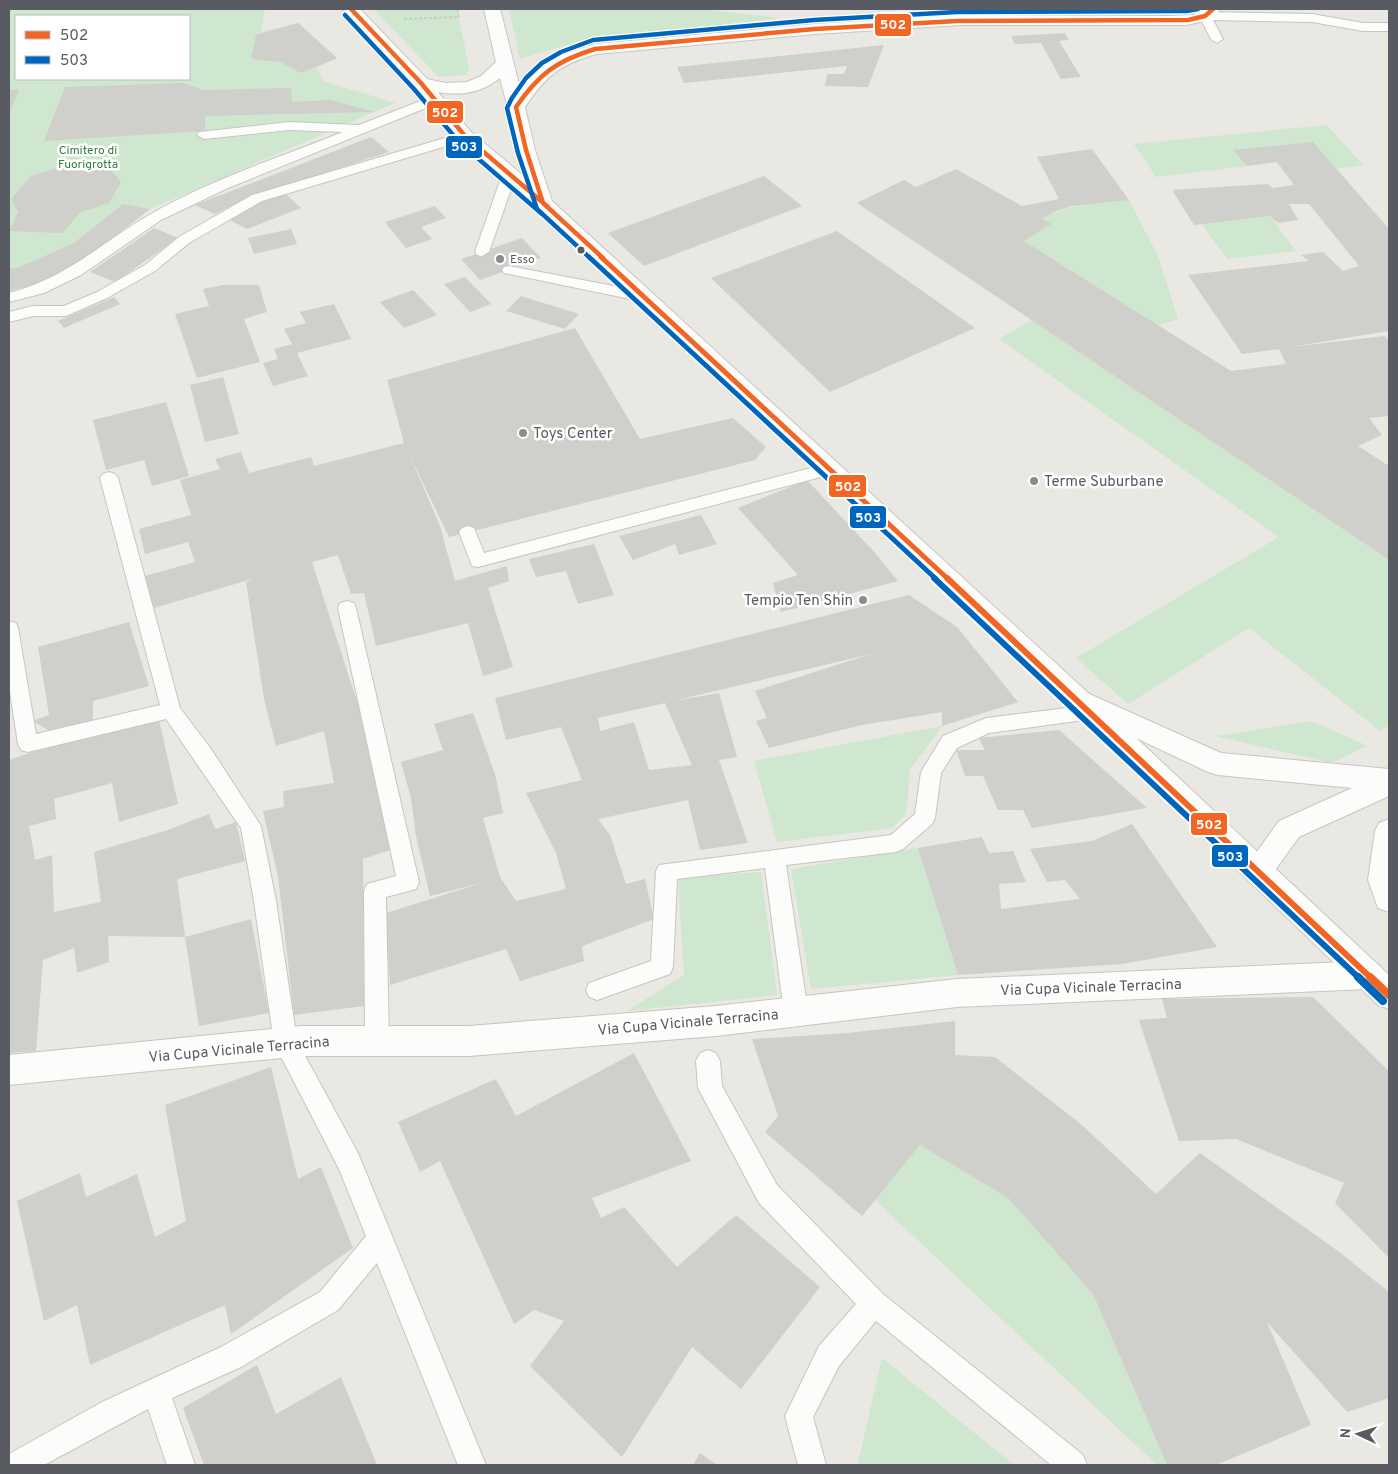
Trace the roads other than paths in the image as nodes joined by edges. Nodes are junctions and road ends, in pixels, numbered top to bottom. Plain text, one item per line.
1 (351, 9) edge
2 (492, 9) edge
3 (817, 9) edge
4 (1289, 9) edge
5 (1209, 12) edge
6 (1312, 18) junction
7 (957, 21) junction
8 (1389, 27) edge
9 (1217, 39) dead end
10 (505, 62) junction
11 (421, 83) junction
12 (433, 100) junction
13 (516, 107) junction
14 (361, 128) junction
15 (204, 135) dead end
16 (465, 136) junction
17 (509, 176) junction
18 (542, 203) junction
19 (482, 252) dead end
20 (509, 270) dead end
21 (645, 297) junction
22 (9, 298) edge
23 (9, 317) edge
24 (830, 469) junction
25 (109, 478) dead end
26 (468, 532) dead end
27 (347, 608) dead end
28 (9, 628) edge
29 (1084, 706) junction
30 (170, 710) junction
31 (1389, 782) edge
32 (1389, 831) edge
33 (774, 858) junction
34 (1258, 871) junction
35 (1389, 899) edge
36 (1378, 985) edge
37 (597, 990) dead end
38 (796, 1012) junction
39 (378, 1041) junction
40 (286, 1043) junction
41 (708, 1061) dead end
42 (9, 1070) edge
43 (380, 1240) junction
44 (874, 1303) junction
45 (156, 1392) junction
46 (17, 1465) edge
47 (181, 1465) edge
48 (472, 1465) edge
49 (812, 1465) edge
50 (1073, 1465) edge

1 - 11 main road
2 - 10 main road
3 - 7 main road
4 - 6 lane
5 - 6 lane
5 - 7 main road
5 - 9 lane
6 - 8 lane
7 - 13 main road
10 - 11 main road
10 - 13 main road
11 - 12 main road
12 - 14 lane
12 - 16 main road
13 - 18 main road
14 - 15 lane
14 - 22 lane
16 - 17 main road
16 - 23 lane
17 - 18 main road
17 - 19 lane
18 - 21 main road
20 - 21 lane
21 - 24 main road
24 - 26 lane
24 - 29 main road
25 - 30 lane
27 - 39 lane
28 - 30 lane
29 - 31 main road
29 - 33 lane
29 - 34 main road
30 - 40 lane
31 - 34 main road
32 - 35 main road
33 - 37 lane
33 - 38 lane
34 - 36 main road
36 - 38 main road, Via Cupa Vicinale Terracina
38 - 39 main road, Via Cupa Vicinale Terracina
39 - 40 main road, Via Cupa Vicinale Terracina
40 - 42 main road, Via Cupa Vicinale Terracina
40 - 43 lane
41 - 44 lane
43 - 45 lane
43 - 48 lane
44 - 49 lane
44 - 50 lane
45 - 46 lane
45 - 47 lane

